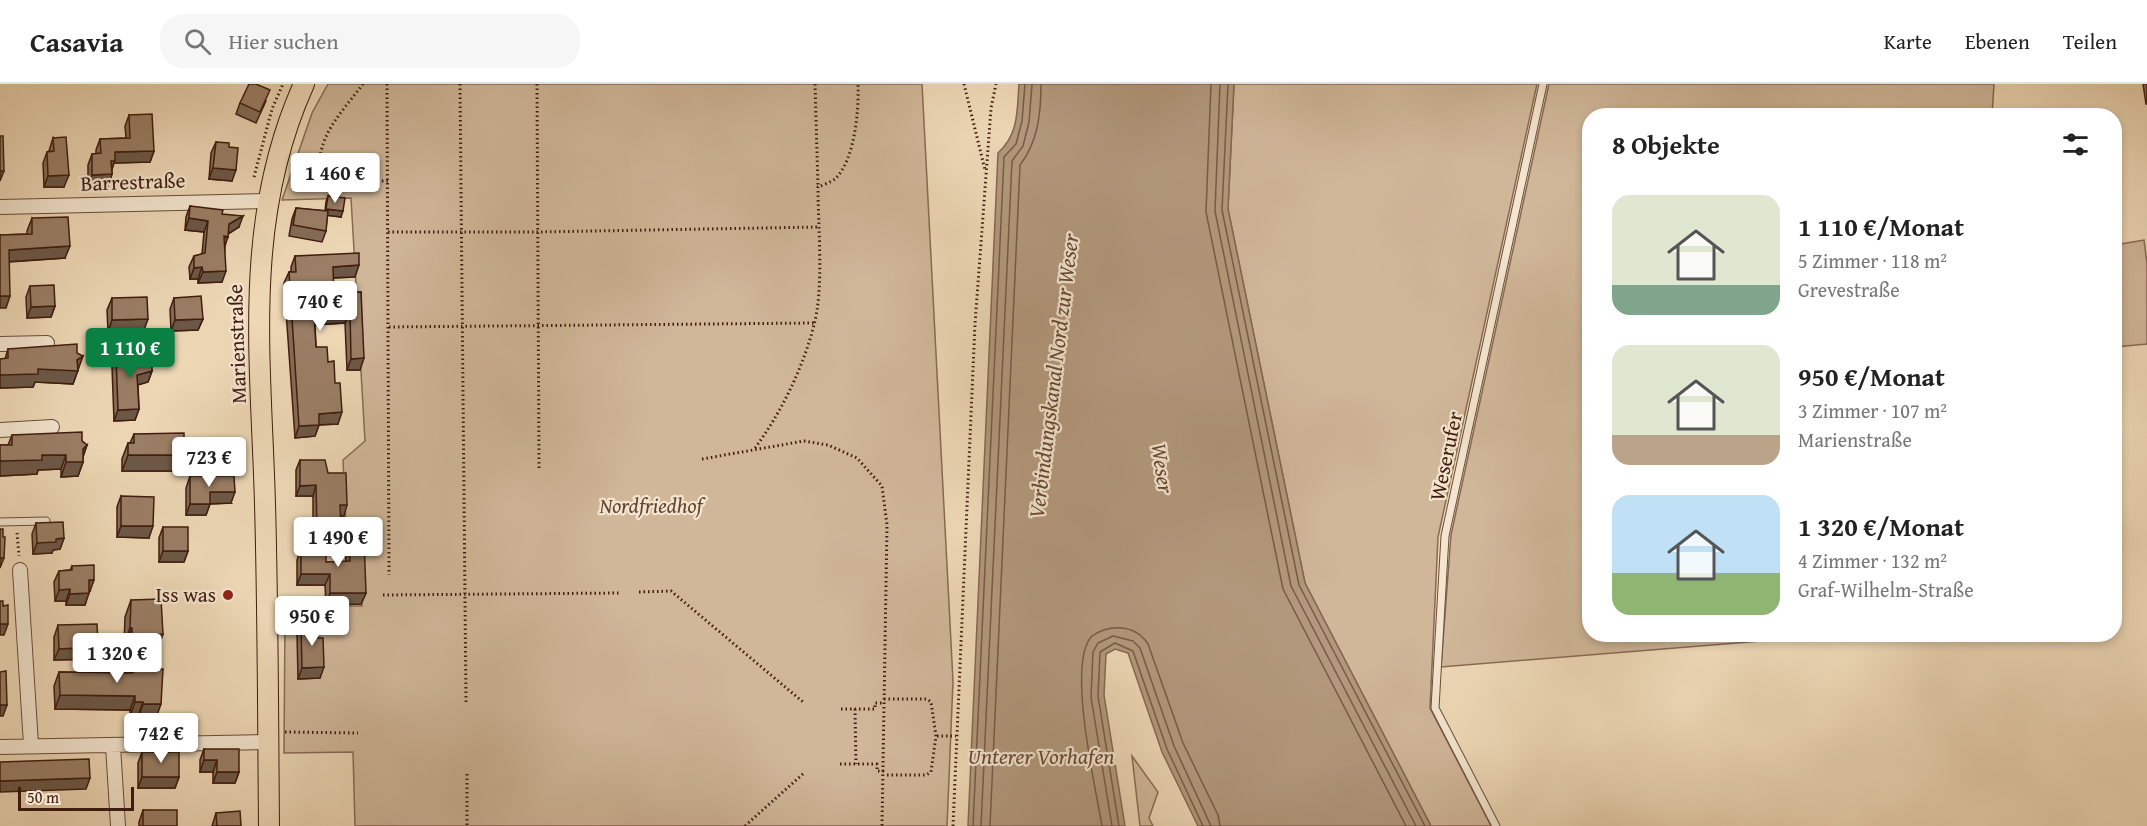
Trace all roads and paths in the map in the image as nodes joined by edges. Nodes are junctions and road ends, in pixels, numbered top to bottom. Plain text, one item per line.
1 (304, 84) edge
2 (363, 84) edge
3 (387, 84) edge
4 (460, 84) edge
5 (537, 84) edge
6 (815, 84) edge
7 (858, 84) edge
8 (964, 84) edge
9 (996, 84) edge
10 (1543, 84) edge
11 (986, 174) junction
12 (389, 181) junction
13 (818, 187) junction
14 (267, 201) junction
15 (0, 207) edge
16 (818, 226) junction
17 (461, 231) junction
18 (388, 232) junction
19 (538, 232) junction
20 (815, 323) junction
21 (463, 326) junction
22 (538, 326) junction
23 (389, 327) junction
24 (47, 343) dead end
25 (0, 344) edge
26 (52, 428) dead end
27 (0, 430) edge
28 (754, 450) junction
29 (702, 459) dead end
30 (539, 468) dead end
31 (46, 521) edge
32 (0, 522) edge
33 (16, 522) junction
34 (20, 570) joint
35 (389, 575) dead end
36 (621, 592) dead end
37 (639, 592) dead end
38 (383, 595) dead end
39 (466, 595) junction
40 (884, 701) junction
41 (466, 702) dead end
42 (803, 702) dead end
43 (841, 709) dead end
44 (855, 709) junction
45 (358, 733) dead end
46 (936, 736) junction
47 (956, 736) junction
48 (274, 737) junction
49 (31, 746) junction
50 (113, 746) junction
51 (0, 747) edge
52 (840, 764) dead end
53 (856, 764) junction
54 (804, 773) dead end
55 (884, 773) junction
56 (467, 774) dead end
57 (118, 826) edge
58 (268, 826) edge
59 (467, 826) edge
60 (745, 826) edge
61 (882, 826) edge
62 (953, 826) edge
63 (1496, 826) edge

1 - 14 main road, Marienstraße
2 - 12 path
3 - 12 path
4 - 17 path
5 - 19 path
6 - 13 path
7 - 13 path
8 - 11 path
9 - 11 path
10 - 63 lane, Weserufer
11 - 47 path
12 - 18 path
13 - 16 path
14 - 15 street, Barrestraße
14 - 48 main road, Marienstraße
16 - 19 path
16 - 20 path
17 - 18 path
17 - 19 path
17 - 21 path
18 - 23 path
19 - 22 path
20 - 22 path
20 - 28 path
21 - 22 path
21 - 23 path
21 - 39 path
22 - 30 path
23 - 35 path
24 - 25 street
26 - 27 street
28 - 29 path
28 - 40 path
31 - 33 lane
32 - 33 lane
33 - 34 path
34 - 49 street
36 - 39 path
37 - 42 path
38 - 39 path
39 - 41 path
40 - 44 path
40 - 46 path
40 - 55 path
43 - 44 path
44 - 53 path
45 - 48 path
46 - 47 path
46 - 55 path
47 - 62 path
48 - 50 street
48 - 58 main road, Marienstraße
49 - 50 street
49 - 51 street
50 - 57 street
52 - 53 path
53 - 55 path
54 - 60 path
55 - 61 path
56 - 59 path

